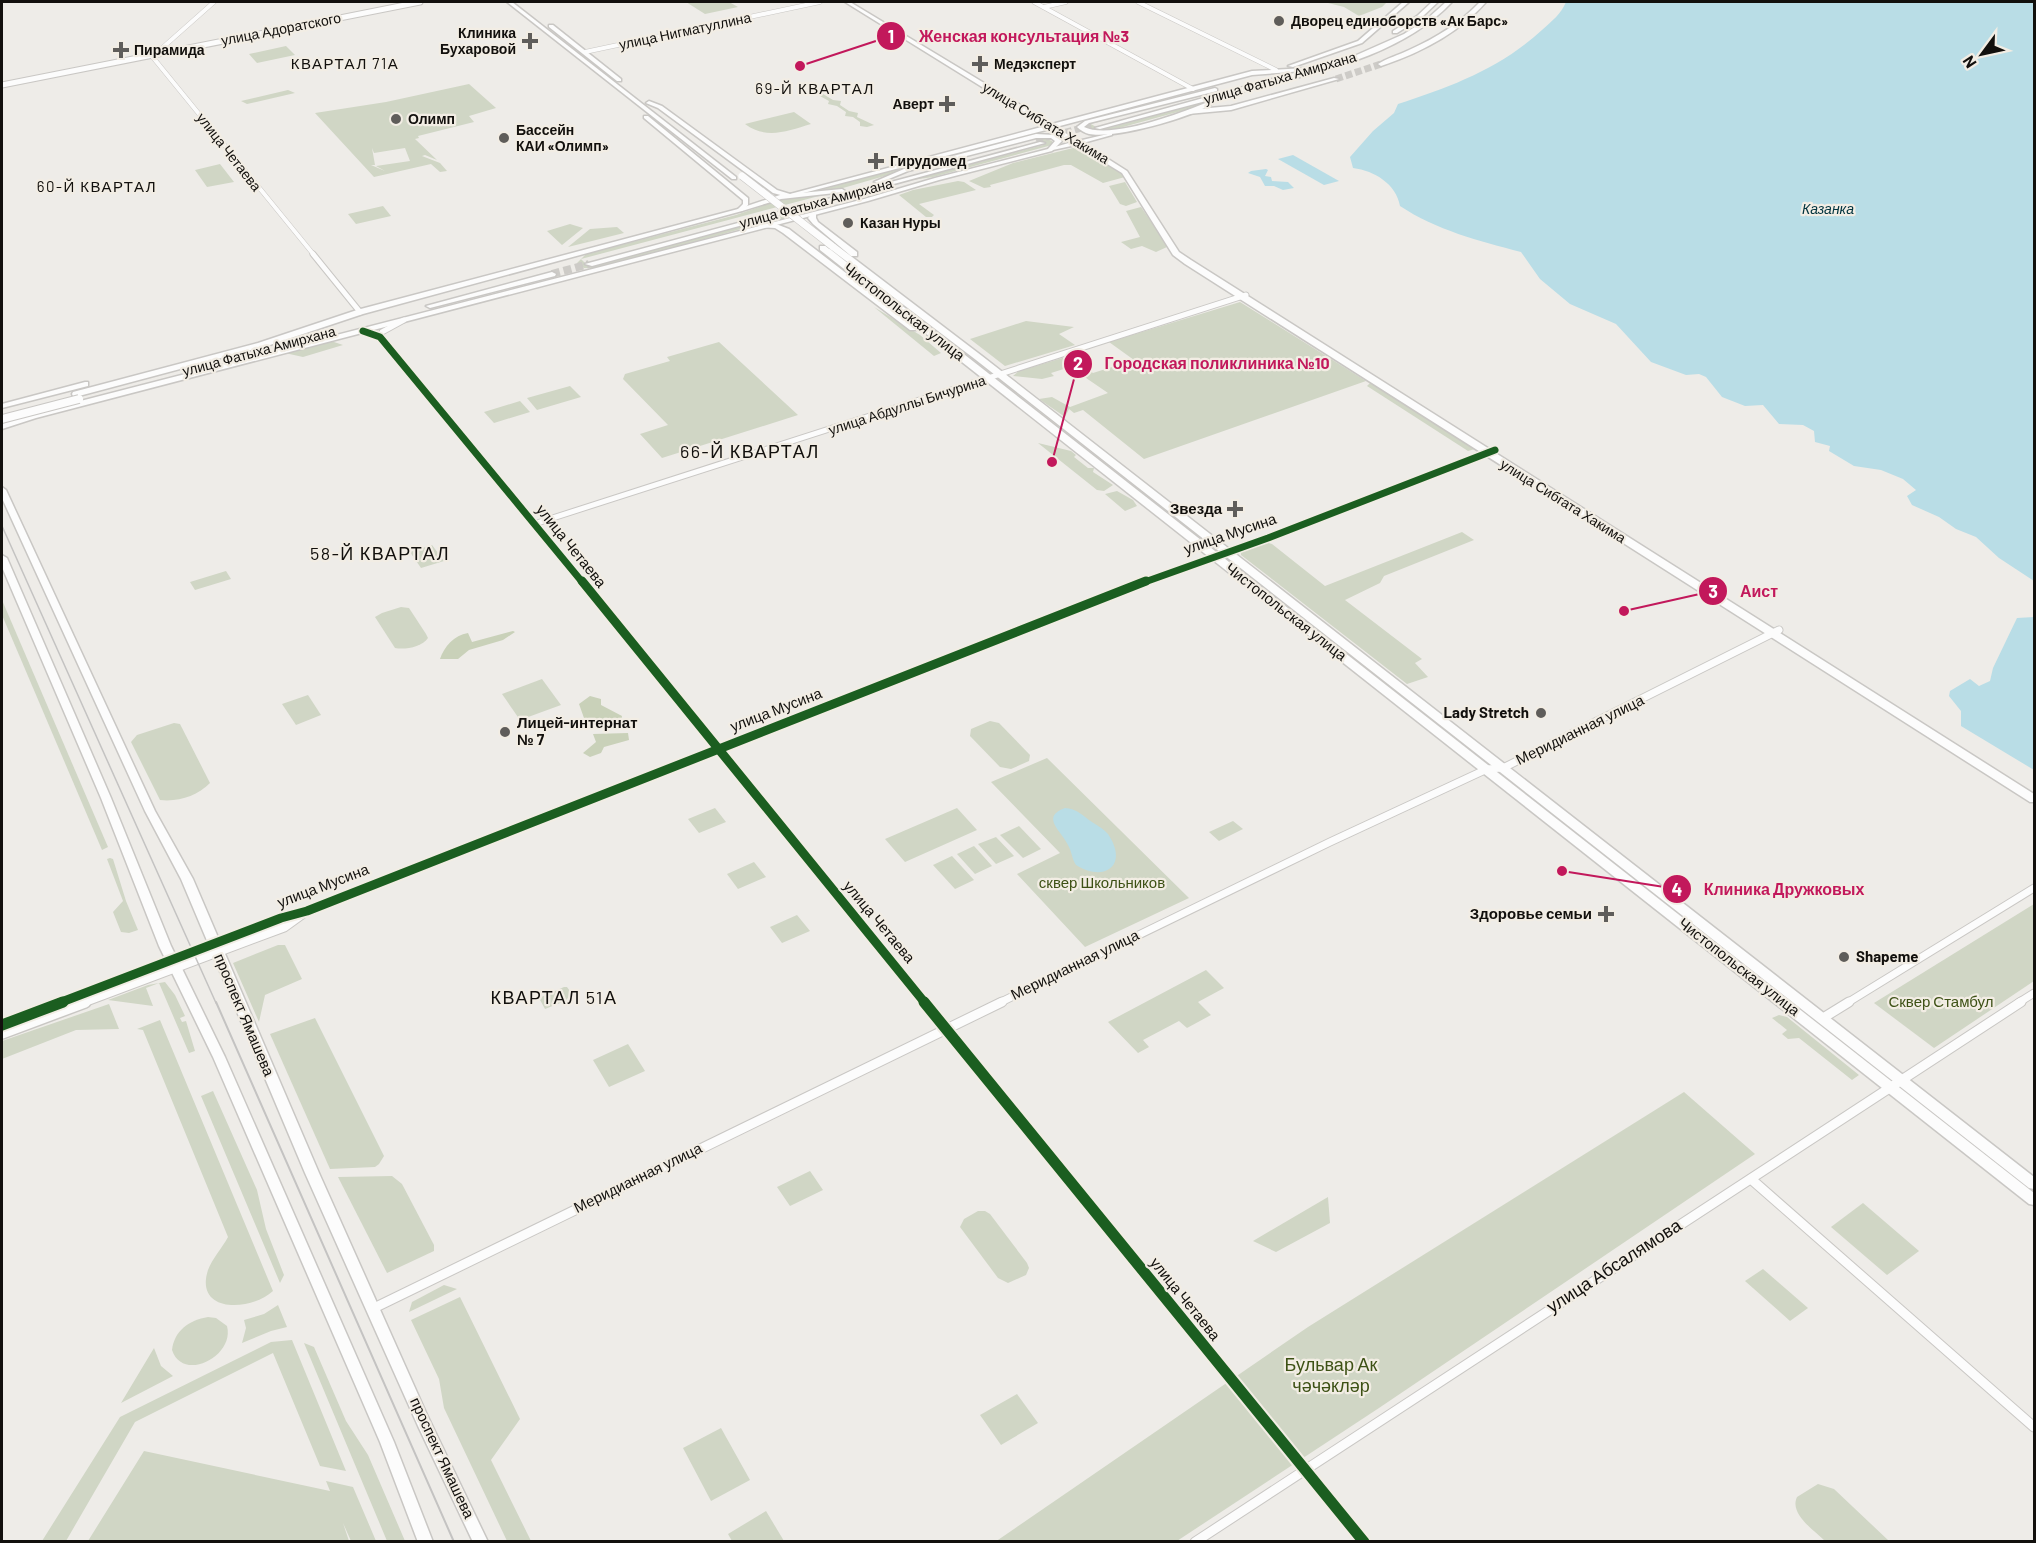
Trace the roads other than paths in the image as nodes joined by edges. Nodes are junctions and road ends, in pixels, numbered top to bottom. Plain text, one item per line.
1 (214, 2) edge
2 (420, 2) edge
3 (509, 2) edge
4 (520, 2) edge
5 (820, 2) edge
6 (847, 2) edge
7 (852, 2) edge
8 (1034, 2) edge
9 (1066, 2) edge
10 (1138, 2) edge
11 (1406, 2) edge
12 (1436, 2) edge
13 (1449, 2) edge
14 (1483, 2) edge
15 (1044, 6) junction
16 (585, 52) junction
17 (152, 55) junction
18 (1381, 64) tunnel mouth
19 (1304, 69) junction
20 (1276, 70) junction
21 (1336, 79) tunnel mouth
22 (1256, 81) junction
23 (2, 85) edge
24 (1246, 88) junction
25 (1193, 89) junction
26 (624, 92) junction
27 (1144, 102) junction
28 (649, 103) junction
29 (1136, 109) junction
30 (1188, 112) junction
31 (1053, 125) junction
32 (1110, 134) junction
33 (1081, 142) junction
34 (1050, 150) junction
35 (951, 152) junction
36 (970, 153) junction
37 (738, 177) junction
38 (937, 179) junction
39 (877, 182) junction
40 (763, 183) junction
41 (887, 184) junction
42 (736, 190) junction
43 (844, 193) junction
44 (791, 195) junction
45 (740, 210) junction
46 (817, 213) junction
47 (762, 226) junction
48 (828, 234) junction
49 (801, 242) junction
50 (827, 247) junction
51 (586, 258) junction
52 (530, 267) junction
53 (602, 269) junction
54 (548, 283) junction
55 (1244, 296) junction
56 (360, 312) junction
57 (405, 320) junction
58 (323, 323) junction
59 (359, 332) junction
60 (950, 336) junction
61 (380, 338) junction
62 (292, 342) junction
63 (261, 344) junction
64 (947, 347) junction
65 (999, 375) junction
66 (988, 378) junction
67 (77, 396) junction
68 (18, 402) junction
69 (2, 406) edge
70 (2, 413) edge
71 (2, 419) edge
72 (25, 419) junction
73 (2, 427) edge
74 (1491, 451) junction
75 (2, 490) edge
76 (534, 524) junction
77 (1224, 551) junction
78 (1214, 555) junction
79 (2, 558) edge
80 (1775, 631) junction
81 (718, 749) junction
82 (1503, 768) junction
83 (1487, 769) junction
84 (2034, 791) edge
85 (2034, 799) edge
86 (2034, 888) edge
87 (215, 949) junction
88 (175, 964) junction
89 (2034, 993) edge
90 (1824, 1018) junction
91 (2, 1025) edge
92 (946, 1028) junction
93 (2, 1033) edge
94 (1902, 1079) junction
95 (1890, 1086) junction
96 (1750, 1179) junction
97 (2034, 1184) edge
98 (2034, 1200) edge
99 (374, 1308) junction
100 (2034, 1427) edge
101 (1305, 1469) junction
102 (426, 1542) edge
103 (481, 1542) edge
104 (1195, 1542) edge
105 (1364, 1542) edge

1 - 17 street
2 - 17 street, улица Адоратского
3 - 26 main road, Чистопольская улица
4 - 16 main road, Чистопольская улица
5 - 16 street, улица Нигматуллина
6 - 31 main road, улица Сибгата Хакима
7 - 31 main road, улица Сибгата Хакима
8 - 15 street
9 - 15 street
10 - 20 street
11 - 20 main road
12 - 19 main road, улица Фатыха Амирхана
13 - 24 main road, улица Фатыха Амирхана
14 - 18 main road
15 - 25 street
16 - 28 main road, Чистопольская улица
17 - 23 street, улица Адоратского
17 - 56 street, улица Четаева
19 - 20 main road
19 - 22 main road, улица Фатыха Амирхана
20 - 25 main road
21 - 30 main road
22 - 24 main road, улица Фатыха Амирхана
22 - 29 main road
24 - 30 main road
25 - 27 main road
26 - 37 main road, Чистопольская улица
26 - 42 main road
27 - 29 main road
27 - 31 main road
28 - 37 main road, Чистопольская улица
28 - 40 main road
29 - 32 main road
30 - 32 main road
31 - 33 main road, улица Сибгата Хакима
31 - 35 main road
32 - 33 main road
33 - 34 main road
33 - 55 main road, улица Сибгата Хакима
34 - 36 main road
34 - 38 main road
35 - 36 main road
35 - 44 main road
36 - 39 main road
37 - 50 main road, Чистопольская улица
38 - 41 main road
38 - 46 main road
39 - 41 main road, улица Фатыха Амирхана
39 - 43 main road, улица Фатыха Амирхана
40 - 42 main road
40 - 44 main road
41 - 43 main road, улица Фатыха Амирхана
42 - 45 main road
43 - 44 main road
43 - 46 main road
43 - 51 main road, улица Фатыха Амирхана
44 - 45 main road
45 - 51 main road
46 - 47 main road
46 - 48 main road
47 - 49 main road
47 - 53 main road
48 - 49 main road
48 - 60 main road
49 - 64 main road
50 - 60 main road, Чистопольская улица
50 - 64 main road, Чистопольская улица
51 - 52 main road
51 - 53 main road
52 - 54 main road
52 - 56 main road
53 - 54 main road
54 - 57 main road
55 - 65 street, улица Абдуллы Бичурина
55 - 74 main road, улица Сибгата Хакима
56 - 58 main road
57 - 59 main road
57 - 61 street
58 - 63 main road
58 - 68 main road
59 - 61 street, улица Четаева
59 - 62 main road
59 - 72 main road
60 - 65 main road, Чистопольская улица
61 - 76 street, улица Четаева
62 - 63 main road, улица Фатыха Амирхана
62 - 67 main road, улица Фатыха Амирхана
63 - 67 main road, улица Фатыха Амирхана
64 - 66 main road, Чистопольская улица
65 - 66 street, улица Абдуллы Бичурина
65 - 77 main road, Чистопольская улица
66 - 76 street, улица Абдуллы Бичурина
66 - 78 main road, Чистопольская улица
67 - 70 main road, улица Фатыха Амирхана
67 - 71 main road, улица Фатыха Амирхана, bridge
68 - 69 main road
68 - 72 main road
72 - 73 main road
74 - 77 street, улица Мусина
74 - 80 main road, улица Сибгата Хакима
75 - 87 main road, проспект Ямашева
76 - 81 street, улица Четаева
77 - 78 street, улица Мусина
77 - 82 main road, Чистопольская улица
78 - 81 street, улица Мусина
78 - 83 main road, Чистопольская улица
79 - 88 main road
80 - 82 street, Меридианная улица
80 - 84 main road, улица Сибгата Хакима
80 - 85 main road, улица Сибгата Хакима
81 - 87 street, улица Мусина
81 - 92 street, улица Четаева
82 - 83 street, Меридианная улица
82 - 90 main road, Чистопольская улица
83 - 92 street, Меридианная улица
83 - 95 main road, Чистопольская улица
86 - 90 street
87 - 88 street, улица Мусина
87 - 99 main road, проспект Ямашева
88 - 91 street, улица Мусина
88 - 93 street, улица Мусина
88 - 102 main road
89 - 94 street, улица Абсалямова
90 - 94 main road, Чистопольская улица
92 - 99 street, Меридианная улица
92 - 101 street, улица Четаева
94 - 95 street, улица Абсалямова
94 - 97 main road, Чистопольская улица
95 - 96 street, улица Абсалямова
95 - 98 main road, Чистопольская улица
96 - 100 street
96 - 101 street, улица Абсалямова
99 - 103 main road, проспект Ямашева
101 - 104 street, улица Абсалямова
101 - 105 street, улица Четаева

